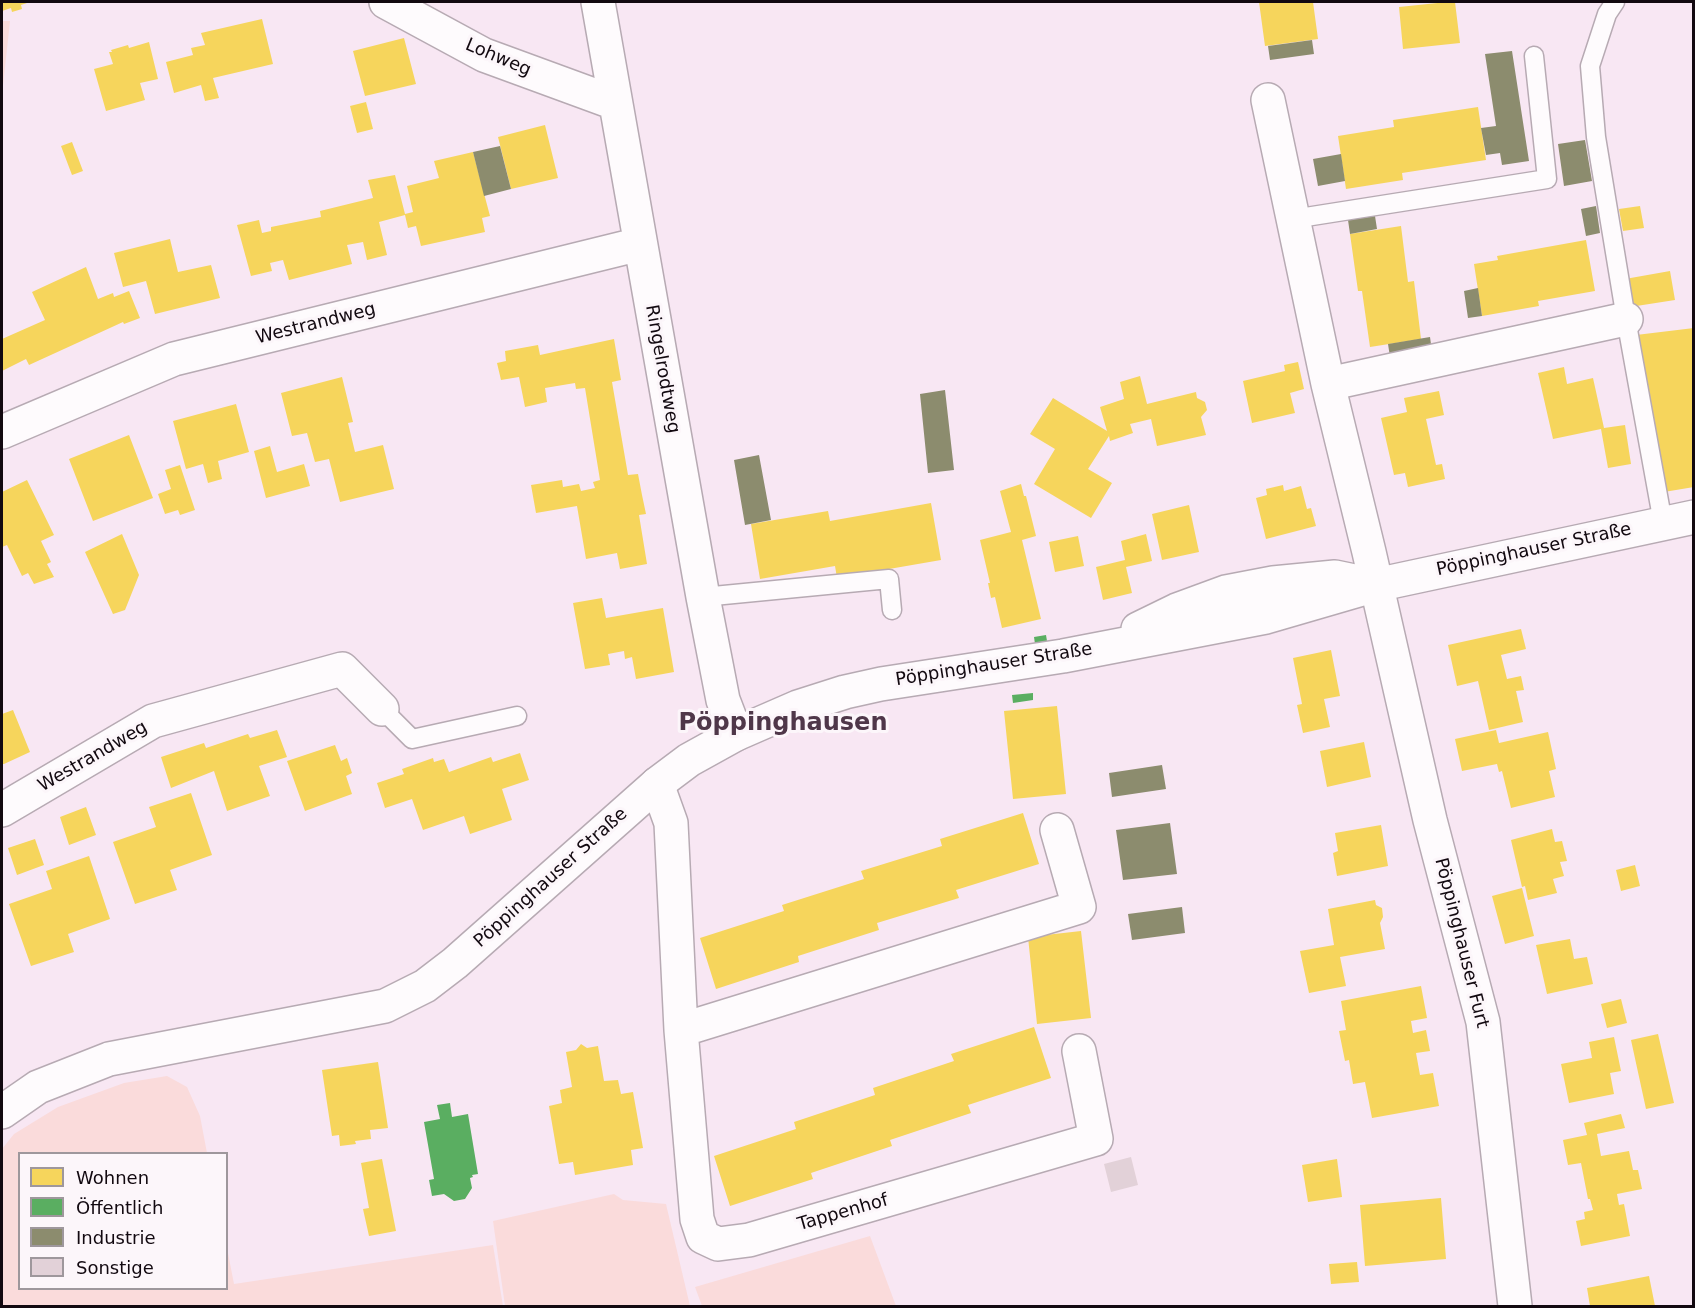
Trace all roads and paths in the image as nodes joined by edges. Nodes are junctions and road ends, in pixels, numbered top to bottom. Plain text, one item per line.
1 (386, 2) edge
2 (598, 2) edge
3 (1615, 2) edge
4 (1534, 56) dead end
5 (1268, 100) dead end
6 (615, 103) junction
7 (1293, 219) junction
8 (640, 244) junction
9 (1626, 319) junction
10 (1328, 384) junction
11 (2, 432) edge
12 (1678, 520) edge
13 (1376, 585) junction
14 (703, 597) junction
15 (892, 610) dead end
16 (382, 709) joint
17 (517, 716) dead end
18 (736, 734) junction
19 (657, 784) junction
20 (2, 810) edge
21 (1057, 830) dead end
22 (681, 1030) junction
23 (1079, 1051) dead end
24 (2, 1112) edge
25 (1515, 1306) edge

1 - 6 street, Lohweg
2 - 6 street, Ringelrodtweg
3 - 9 lane
4 - 7 lane
5 - 7 street
6 - 8 street, Ringelrodtweg
7 - 10 street
8 - 11 street, Westrandweg
8 - 14 street, Ringelrodtweg
9 - 10 street
9 - 12 lane
10 - 13 street
12 - 13 street, Pöppinghauser Straße
13 - 18 street, Pöppinghauser Straße
13 - 25 street, Pöppinghauser Furt
14 - 15 lane
14 - 18 street, Ringelrodtweg
16 - 17 lane
16 - 20 street, Westrandweg
18 - 19 street, Pöppinghauser Straße
19 - 22 street, Tappenhof
19 - 24 street, Pöppinghauser Straße
21 - 22 street
22 - 23 street, Tappenhof

